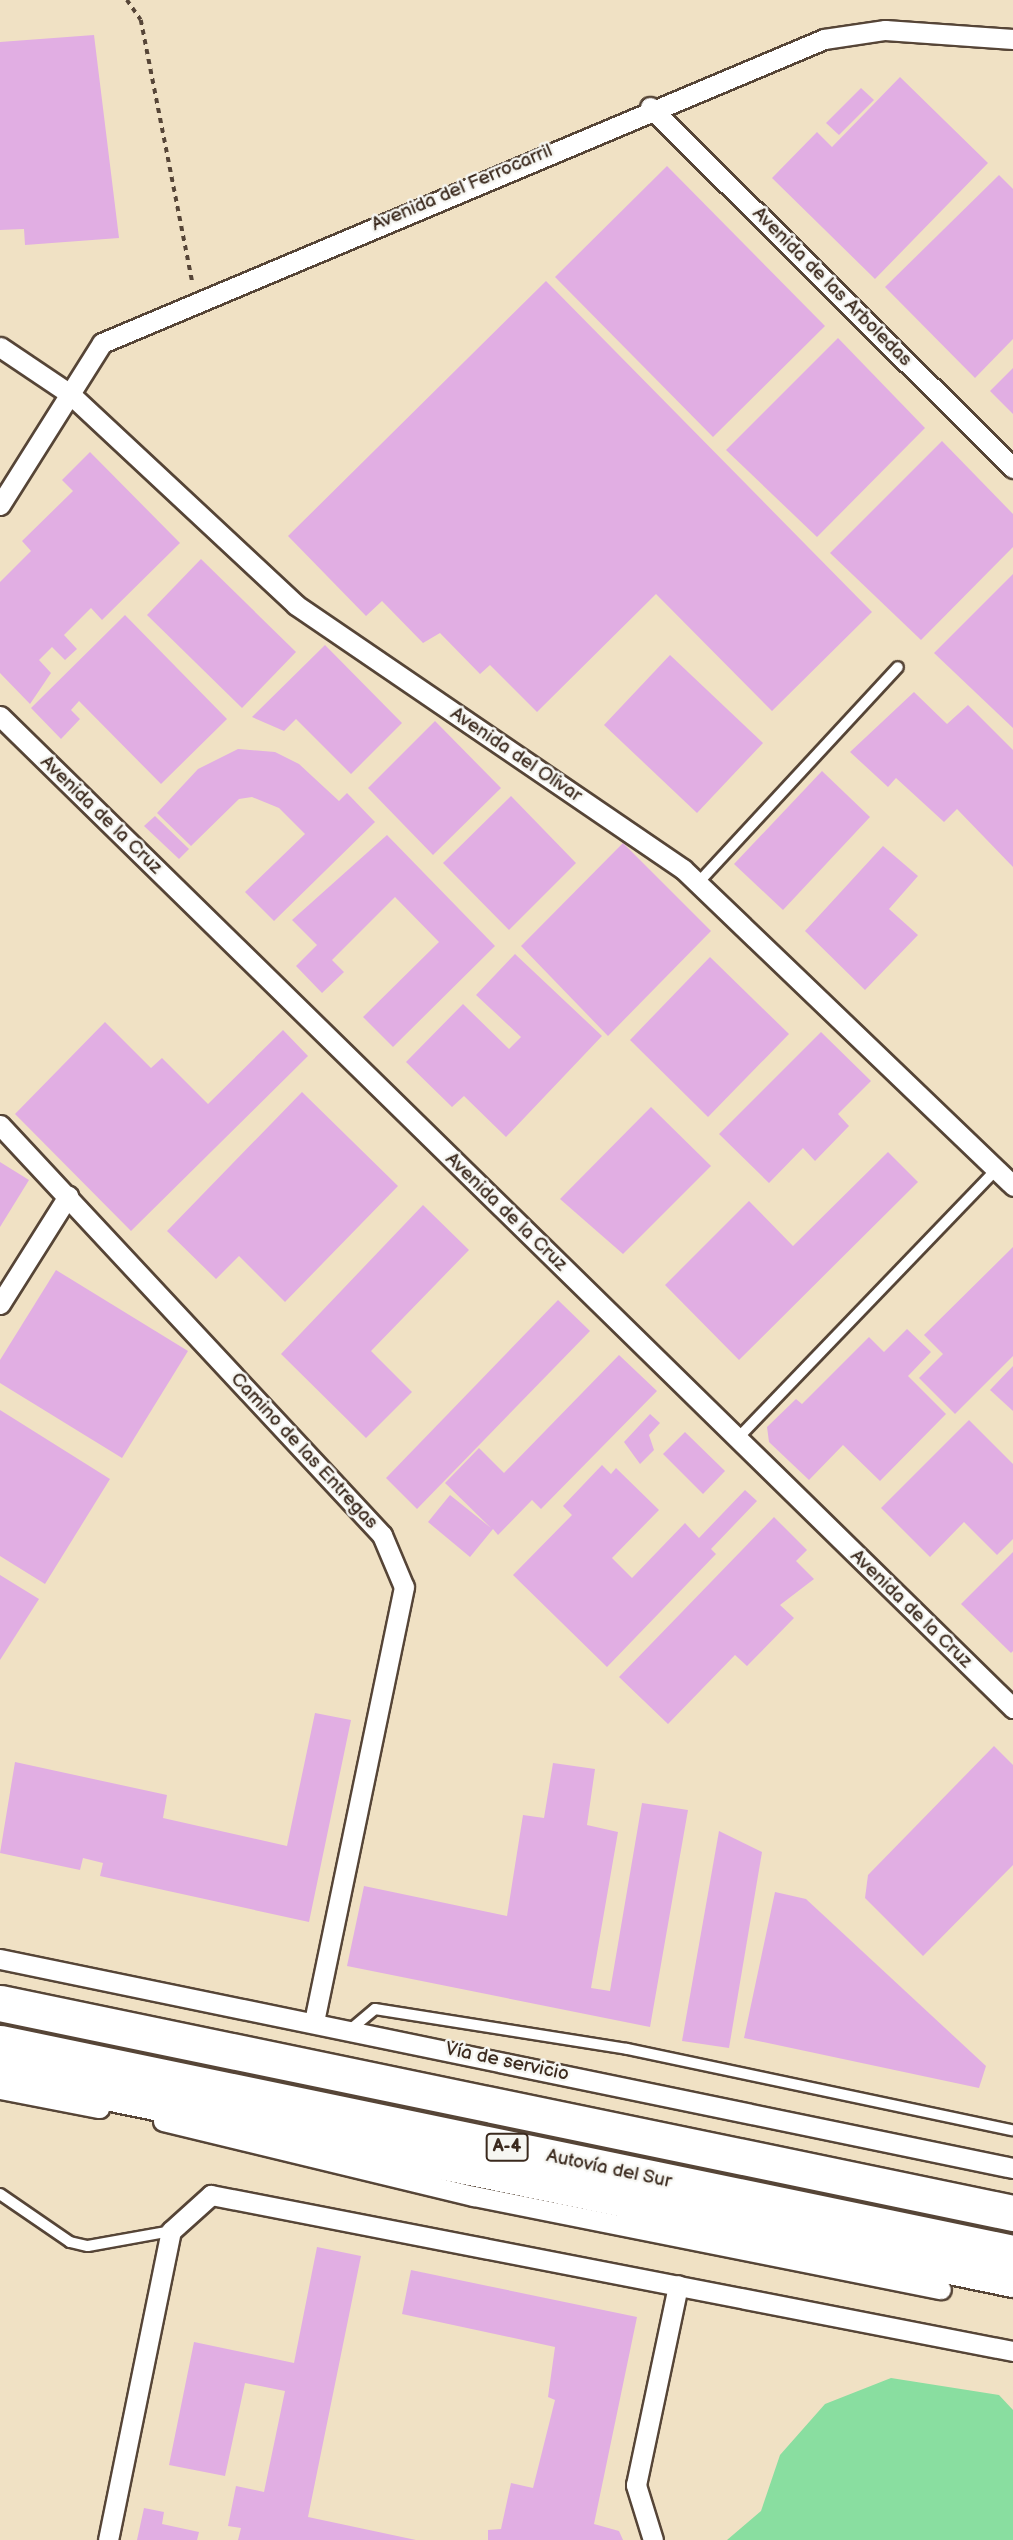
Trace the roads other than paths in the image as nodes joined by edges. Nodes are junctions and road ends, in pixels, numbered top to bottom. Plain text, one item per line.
1 (1013, 39) edge
2 (650, 107) junction
3 (0, 347) edge
4 (70, 394) junction
5 (1013, 468) edge
6 (0, 505) edge
7 (898, 667) dead end
8 (0, 716) edge
9 (698, 883) junction
10 (0, 1125) edge
11 (996, 1170) junction
12 (1013, 1186) edge
13 (68, 1196) junction
14 (0, 1304) edge
15 (737, 1439) junction
16 (1013, 1708) edge
17 (0, 1959) edge
18 (0, 2003) edge
19 (314, 2021) junction
20 (351, 2029) junction
21 (0, 2043) edge
22 (0, 2070) edge
23 (0, 2090) edge
24 (1013, 2130) edge
25 (1013, 2168) edge
26 (0, 2193) edge
27 (1013, 2213) edge
28 (171, 2231) junction
29 (1013, 2253) edge
30 (1013, 2279) edge
31 (678, 2285) junction
32 (941, 2288) joint
33 (1013, 2298) edge
34 (1013, 2351) edge
35 (108, 2540) edge
36 (653, 2540) edge

1 - 2 street, Avenida del Ferrocarril
2 - 4 street, Avenida del Ferrocarril
2 - 5 street, Avenida de las Arboledas
3 - 4 street, Avenida del Olivar
4 - 6 street, Avenida del Ferrocarril
4 - 9 street, Avenida del Olivar
7 - 9 lane
8 - 15 street, Avenida de la Cruz
9 - 11 street, Avenida del Olivar
10 - 13 street, Camino de las Entregas
11 - 12 street, Avenida del Olivar
11 - 15 lane
13 - 14 street
13 - 19 street, Camino de las Entregas
15 - 16 street, Avenida de la Cruz
17 - 19 street, Vía de servicio
18 - 27 highway, Autovía del Sur / A-4
19 - 20 street, Vía de servicio
20 - 24 lane
20 - 25 street, Vía de servicio
21 - 29 highway, Autovía del Sur / A-4
22 - 30 highway
23 - 32 street
26 - 28 lane
28 - 31 street
28 - 35 street
31 - 34 street
31 - 36 street
32 - 33 highway

